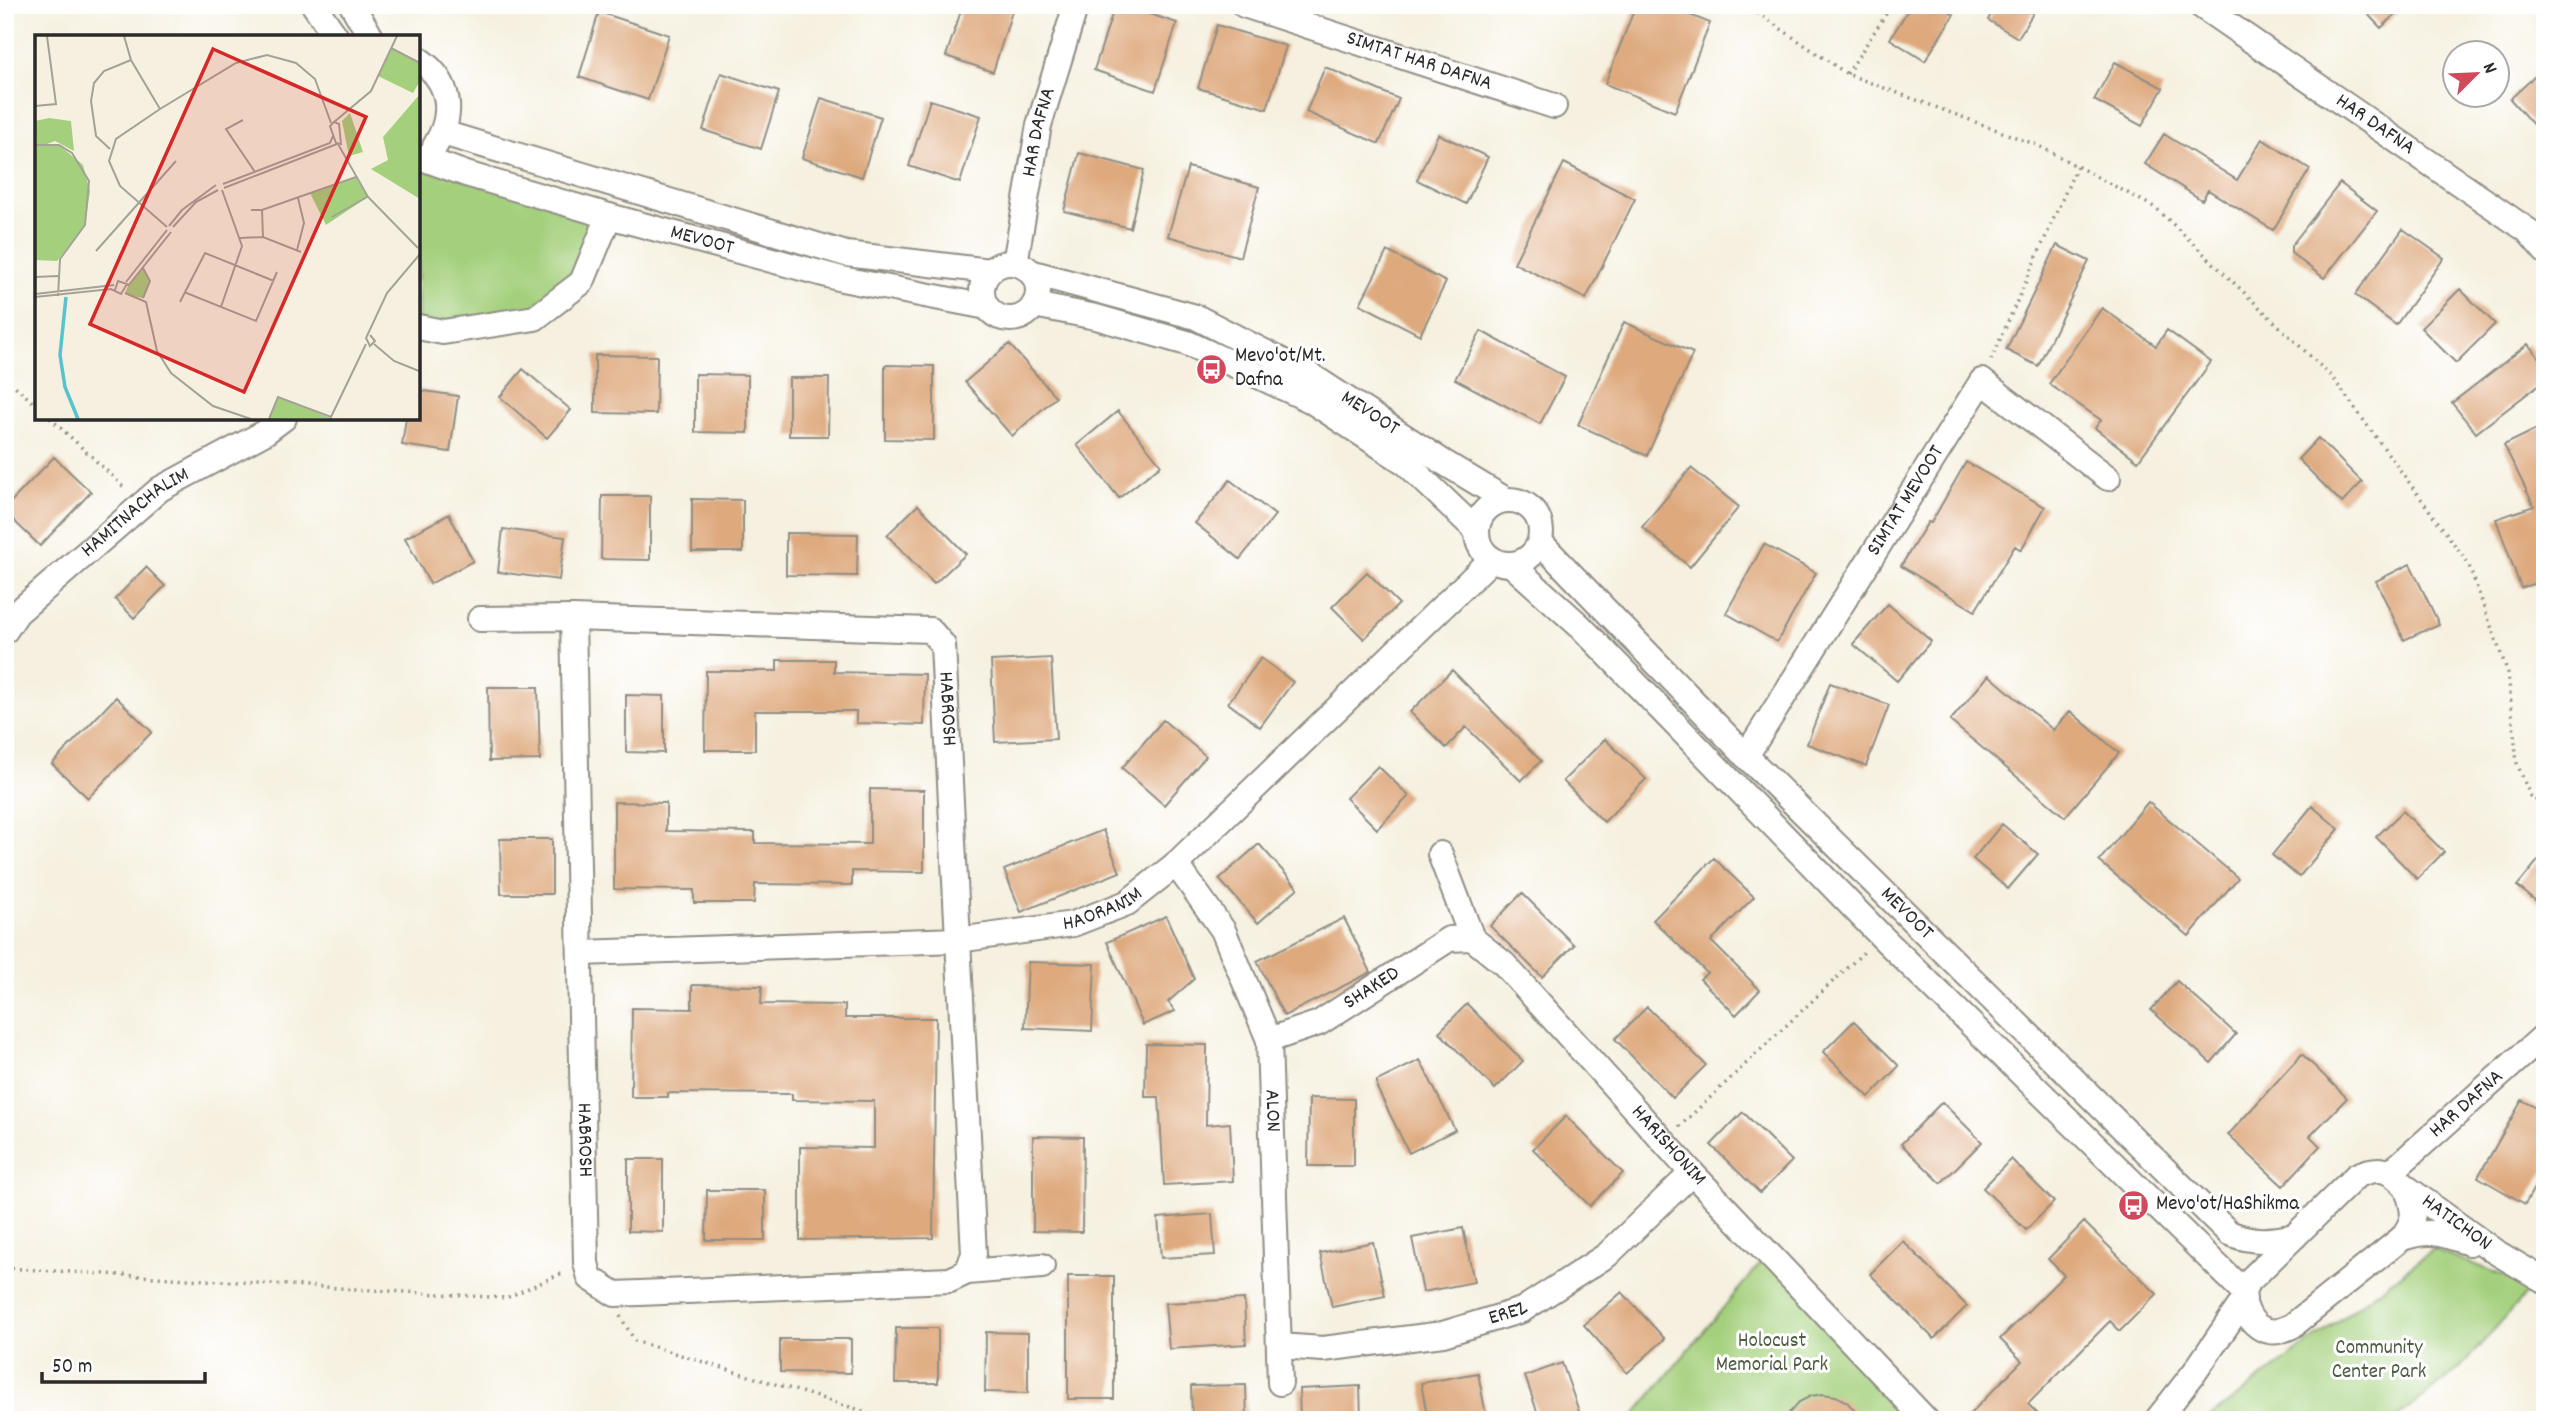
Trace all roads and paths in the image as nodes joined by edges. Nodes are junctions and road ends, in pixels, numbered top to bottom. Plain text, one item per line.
1 (314, 5) edge
2 (352, 5) edge
3 (1076, 5) edge
4 (1244, 5) edge
5 (1746, 5) edge
6 (1892, 5) edge
7 (2200, 5) edge
8 (335, 35) edge
9 (370, 35) edge
10 (420, 61) edge
11 (1847, 74) junction
12 (1554, 106) dead end
13 (443, 133) junction
14 (420, 159) edge
15 (2077, 166) junction
16 (609, 216) junction
17 (2545, 251) edge
18 (1022, 267) junction
19 (990, 271) junction
20 (1034, 305) junction
21 (987, 307) junction
22 (420, 327) edge
23 (5, 377) edge
24 (1982, 381) junction
25 (35, 404) edge
26 (52, 420) edge
27 (281, 420) edge
28 (2108, 478) dead end
29 (1506, 500) junction
30 (142, 504) junction
31 (1477, 531) junction
32 (1540, 542) junction
33 (1501, 562) junction
34 (573, 618) junction
35 (480, 619) dead end
36 (5, 631) edge
37 (1746, 756) junction
38 (2545, 806) edge
39 (1440, 854) dead end
40 (1176, 864) junction
41 (1881, 936) junction
42 (1472, 938) junction
43 (958, 940) junction
44 (580, 953) junction
45 (2545, 1035) edge
46 (1269, 1040) junction
47 (1663, 1141) junction
48 (1692, 1173) junction
49 (2398, 1181) junction
50 (2295, 1236) junction
51 (2402, 1238) junction
52 (2494, 1251) junction
53 (586, 1263) junction
54 (1042, 1266) dead end
55 (5, 1268) edge
56 (967, 1272) junction
57 (2545, 1281) edge
58 (603, 1287) junction
59 (2244, 1296) junction
60 (2268, 1331) junction
61 (1279, 1346) junction
62 (2194, 1373) junction
63 (1280, 1383) dead end
64 (879, 1420) edge
65 (1926, 1420) edge
66 (2157, 1420) edge

1 - 8 street
2 - 9 street
3 - 18 street, HAR DAFNA
4 - 12 street, SIMTAT HAR DAFNA
5 - 11 path
6 - 11 path
7 - 17 street, HAR DAFNA
10 - 13 street
11 - 15 path
13 - 14 street
13 - 19 street, MEVOOT
14 - 16 street, MEVOOT
15 - 24 path
15 - 38 path
16 - 21 street, MEVOOT
16 - 22 street
18 - 19 street
18 - 20 street
18 - 29 street, MEVOOT
19 - 21 street
20 - 21 street
20 - 31 street, MEVOOT
23 - 25 path
24 - 28 street
24 - 37 street, SIMTAT MEVOOT
26 - 30 path
27 - 30 street, HAMITNACHALIM
29 - 31 street
29 - 32 street
30 - 36 street, HAMITNACHALIM
31 - 33 street
32 - 33 street
32 - 37 street, MEVOOT
33 - 40 street, HAORANIM
33 - 41 street, MEVOOT
34 - 35 street, HABROSH
34 - 43 street, HABROSH
34 - 44 street, HABROSH
37 - 50 street, MEVOOT
39 - 42 street
40 - 43 street, HAORANIM
40 - 46 street, ALON
41 - 47 path
41 - 59 street, MEVOOT
42 - 46 street, SHAKED
42 - 47 street, HARISHONIM
43 - 44 street, HAORANIM
43 - 56 street, HABROSH
44 - 53 street, HABROSH
45 - 49 street, HAR DAFNA
46 - 61 street, ALON
47 - 48 street, HARISHONIM
48 - 61 street, EREZ
48 - 65 street, HARISHONIM
49 - 50 street
49 - 51 street
49 - 52 street, HATICHON
50 - 59 street
51 - 52 street, HATICHON
51 - 60 street
52 - 57 street
53 - 55 path
53 - 58 street
54 - 56 street
56 - 58 street
58 - 64 path
59 - 60 street, MEVOOT
59 - 62 street
60 - 62 street
61 - 63 street, ALON
62 - 66 street

